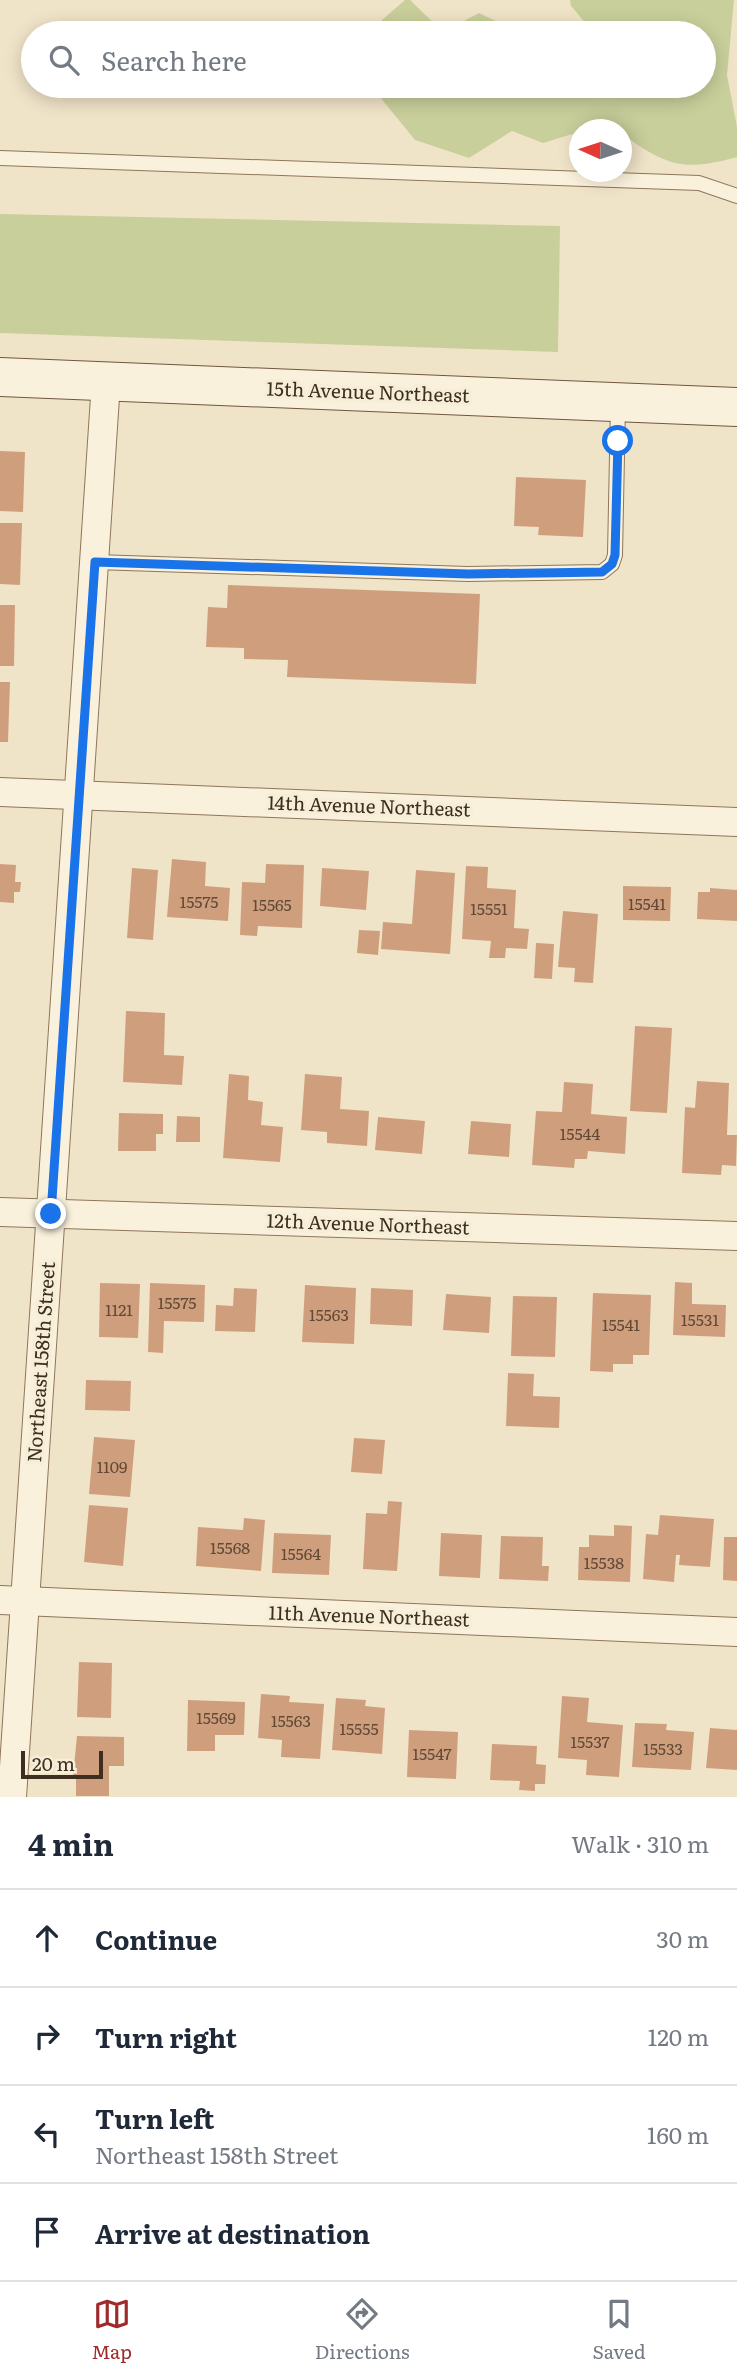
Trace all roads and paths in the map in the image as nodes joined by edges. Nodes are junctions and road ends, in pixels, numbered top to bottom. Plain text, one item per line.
1 (0, 158) edge
2 (737, 196) edge
3 (0, 377) edge
4 (106, 382) junction
5 (618, 402) junction
6 (737, 407) edge
7 (95, 562) junction
8 (0, 792) edge
9 (79, 794) junction
10 (737, 822) edge
11 (0, 1212) edge
12 (51, 1214) junction
13 (737, 1236) edge
14 (13, 1601) edge
15 (737, 1632) edge
16 (12, 1797) edge

1 - 2 lane
3 - 4 main road, 15th Avenue Northeast
4 - 5 main road, 15th Avenue Northeast
4 - 7 street, Northeast 158th Street
5 - 6 main road, 15th Avenue Northeast
5 - 7 lane
7 - 9 street, Northeast 158th Street
8 - 9 street, 14th Avenue Northeast
9 - 10 street, 14th Avenue Northeast
9 - 12 street, Northeast 158th Street
11 - 12 street, 12th Avenue Northeast
12 - 13 street, 12th Avenue Northeast
12 - 14 street, Northeast 158th Street
14 - 15 street, 11th Avenue Northeast
14 - 16 street, Northeast 158th Street

